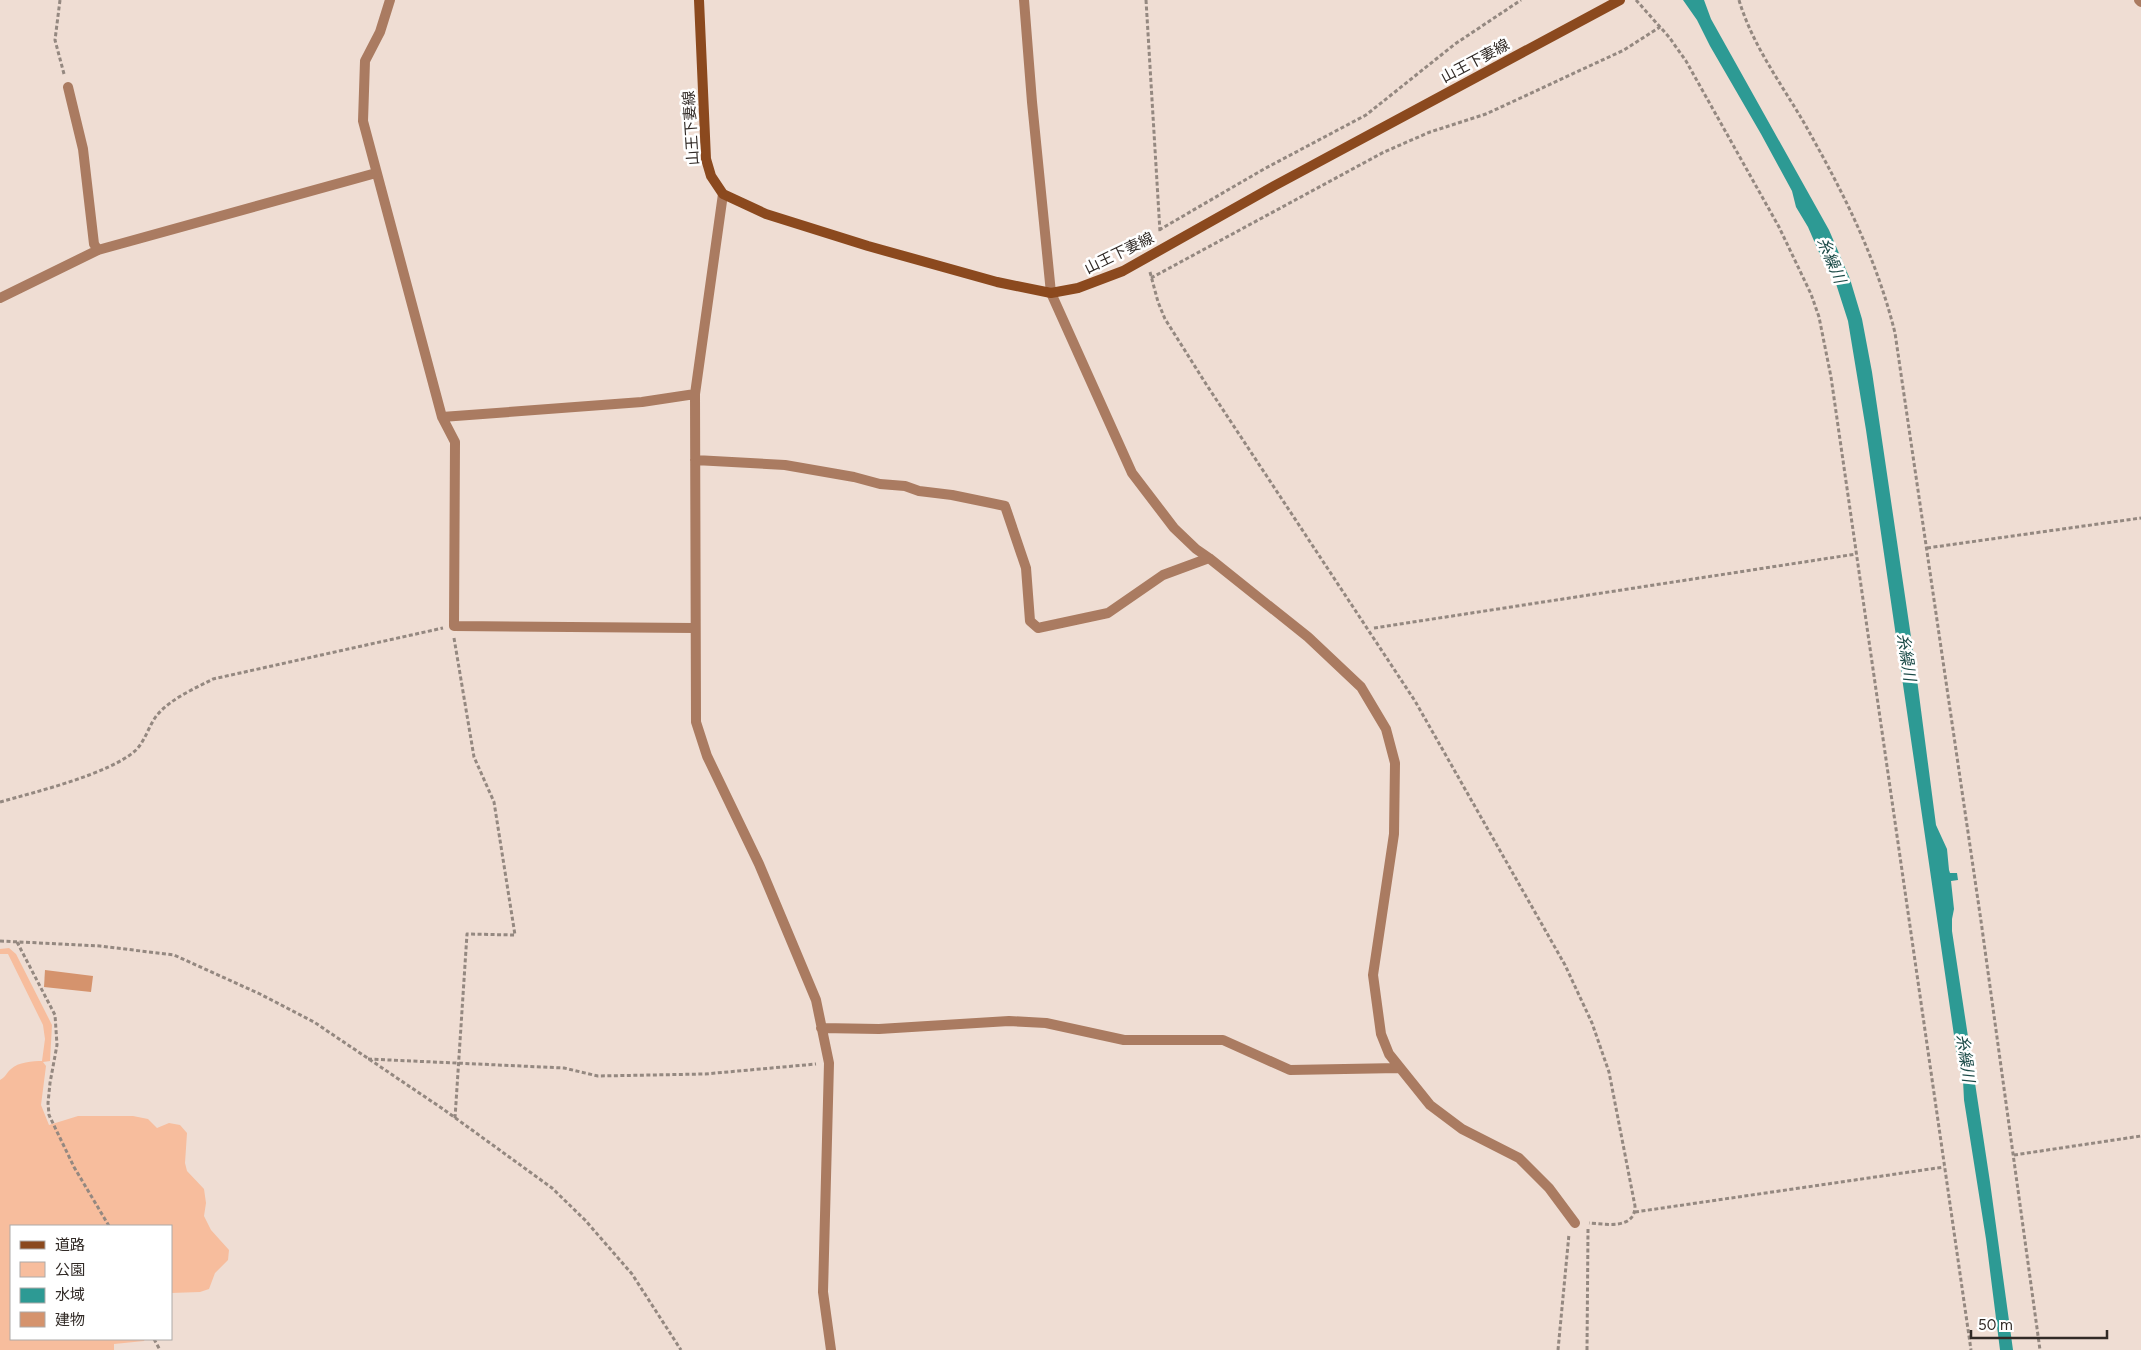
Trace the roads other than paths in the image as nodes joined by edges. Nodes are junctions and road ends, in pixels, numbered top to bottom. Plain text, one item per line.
1 (390, 0) edge
2 (699, 0) edge
3 (1024, 0) edge
4 (1620, 0) edge
5 (68, 87) road end
6 (376, 173) junction
7 (723, 194) junction
8 (98, 250) junction
9 (1051, 293) junction
10 (0, 298) edge
11 (694, 394) junction
12 (442, 417) junction
13 (695, 460) junction
14 (1209, 558) junction
15 (694, 628) junction
16 (821, 1028) junction
17 (1399, 1068) junction
18 (1575, 1223) road end
19 (831, 1350) edge

1 - 6 street
2 - 7 main road, 山王下妻線
3 - 9 street
4 - 9 main road, 山王下妻線
5 - 8 street
6 - 8 street
6 - 12 street
7 - 9 main road, 山王下妻線
7 - 11 street
8 - 10 street
9 - 14 street
11 - 12 street
11 - 13 street
12 - 15 street
13 - 14 street
13 - 15 street
14 - 17 street
15 - 16 street
16 - 17 street
16 - 19 street
17 - 18 street

